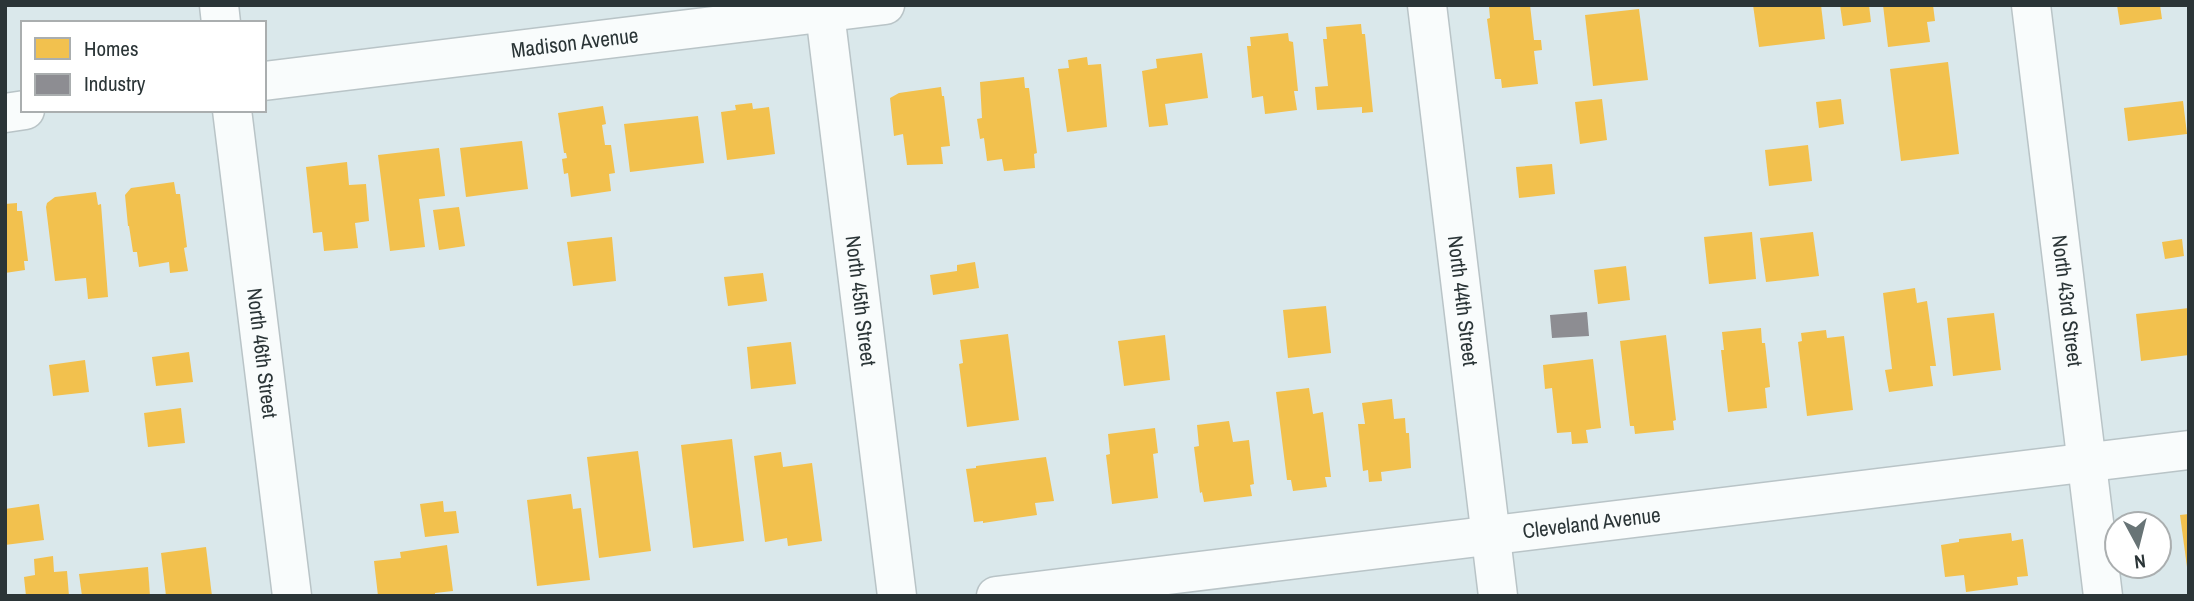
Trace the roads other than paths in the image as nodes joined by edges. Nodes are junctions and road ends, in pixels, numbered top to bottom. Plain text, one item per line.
1 (885, 5) edge
2 (1427, 5) edge
3 (2031, 5) edge
4 (825, 9) edge
5 (266, 81) edge
6 (232, 112) edge
7 (2189, 450) edge
8 (2087, 463) junction
9 (1490, 534) junction
10 (292, 596) edge
11 (897, 596) edge
12 (996, 596) edge
13 (1498, 596) edge
14 (2104, 596) edge

1 - 4 street, Madison Avenue
2 - 9 street, North 44th Street
3 - 8 street, North 43rd Street
4 - 5 street, Madison Avenue
4 - 11 street, North 45th Street
6 - 10 street, North 46th Street
7 - 8 street, Cleveland Avenue
8 - 9 street, Cleveland Avenue
8 - 14 street, North 43rd Street
9 - 12 street, Cleveland Avenue
9 - 13 street, North 44th Street

